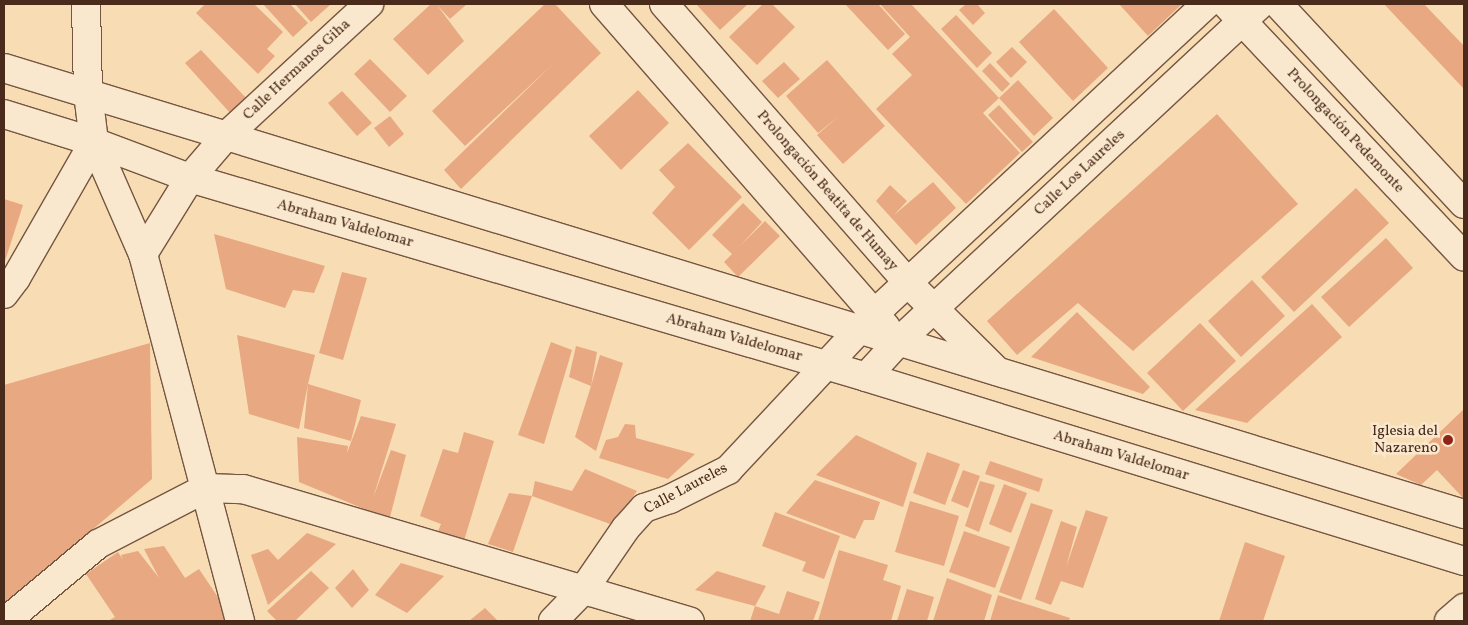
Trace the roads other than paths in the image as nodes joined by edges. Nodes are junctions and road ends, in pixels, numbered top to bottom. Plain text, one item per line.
1 (86, 4) edge
2 (369, 4) edge
3 (604, 4) edge
4 (664, 4) edge
5 (1207, 4) edge
6 (1278, 4) edge
7 (1243, 10) edge
8 (4, 68) edge
9 (88, 93) junction
10 (4, 114) edge
11 (226, 136) junction
12 (94, 142) junction
13 (190, 178) junction
14 (1464, 204) edge
15 (142, 254) junction
16 (1464, 258) edge
17 (908, 283) junction
18 (4, 294) edge
19 (933, 310) junction
20 (867, 322) junction
21 (899, 341) junction
22 (828, 365) junction
23 (997, 371) junction
24 (866, 377) junction
25 (206, 488) junction
26 (1464, 514) edge
27 (1464, 561) edge
28 (584, 589) junction
29 (1464, 608) edge
30 (6, 621) edge
31 (240, 621) edge
32 (553, 621) edge
33 (690, 621) edge
34 (1450, 621) edge

1 - 9 street
2 - 11 street, Calle Hermanos Giha
3 - 20 street
4 - 17 street, Prolongación Beatita de Humay
5 - 17 street
6 - 14 street
7 - 16 street, Prolongación Pedemonte
7 - 19 street, Calle Los Laureles
8 - 9 street
9 - 11 street
9 - 12 street
10 - 12 street, Abraham Valdelomar
11 - 13 street, Calle Hermanos Giha
11 - 20 street
12 - 13 street, Abraham Valdelomar
12 - 15 street
12 - 18 street
13 - 15 street, Calle Hermanos Giha
13 - 22 street, Abraham Valdelomar
15 - 25 street
17 - 19 street, Prolongación Beatita de Humay
17 - 20 street
19 - 21 street, Calle Los Laureles
19 - 23 street, Prolongación Beatita de Humay
20 - 21 street
20 - 22 street, Calle Laureles
21 - 23 street
21 - 24 street, Calle Los Laureles
22 - 24 street, Abraham Valdelomar
22 - 28 street, Calle Laureles
23 - 26 street
24 - 27 street, Abraham Valdelomar
25 - 28 street
25 - 30 street
25 - 31 street
28 - 32 street, Calle Laureles
28 - 33 street
29 - 34 street

